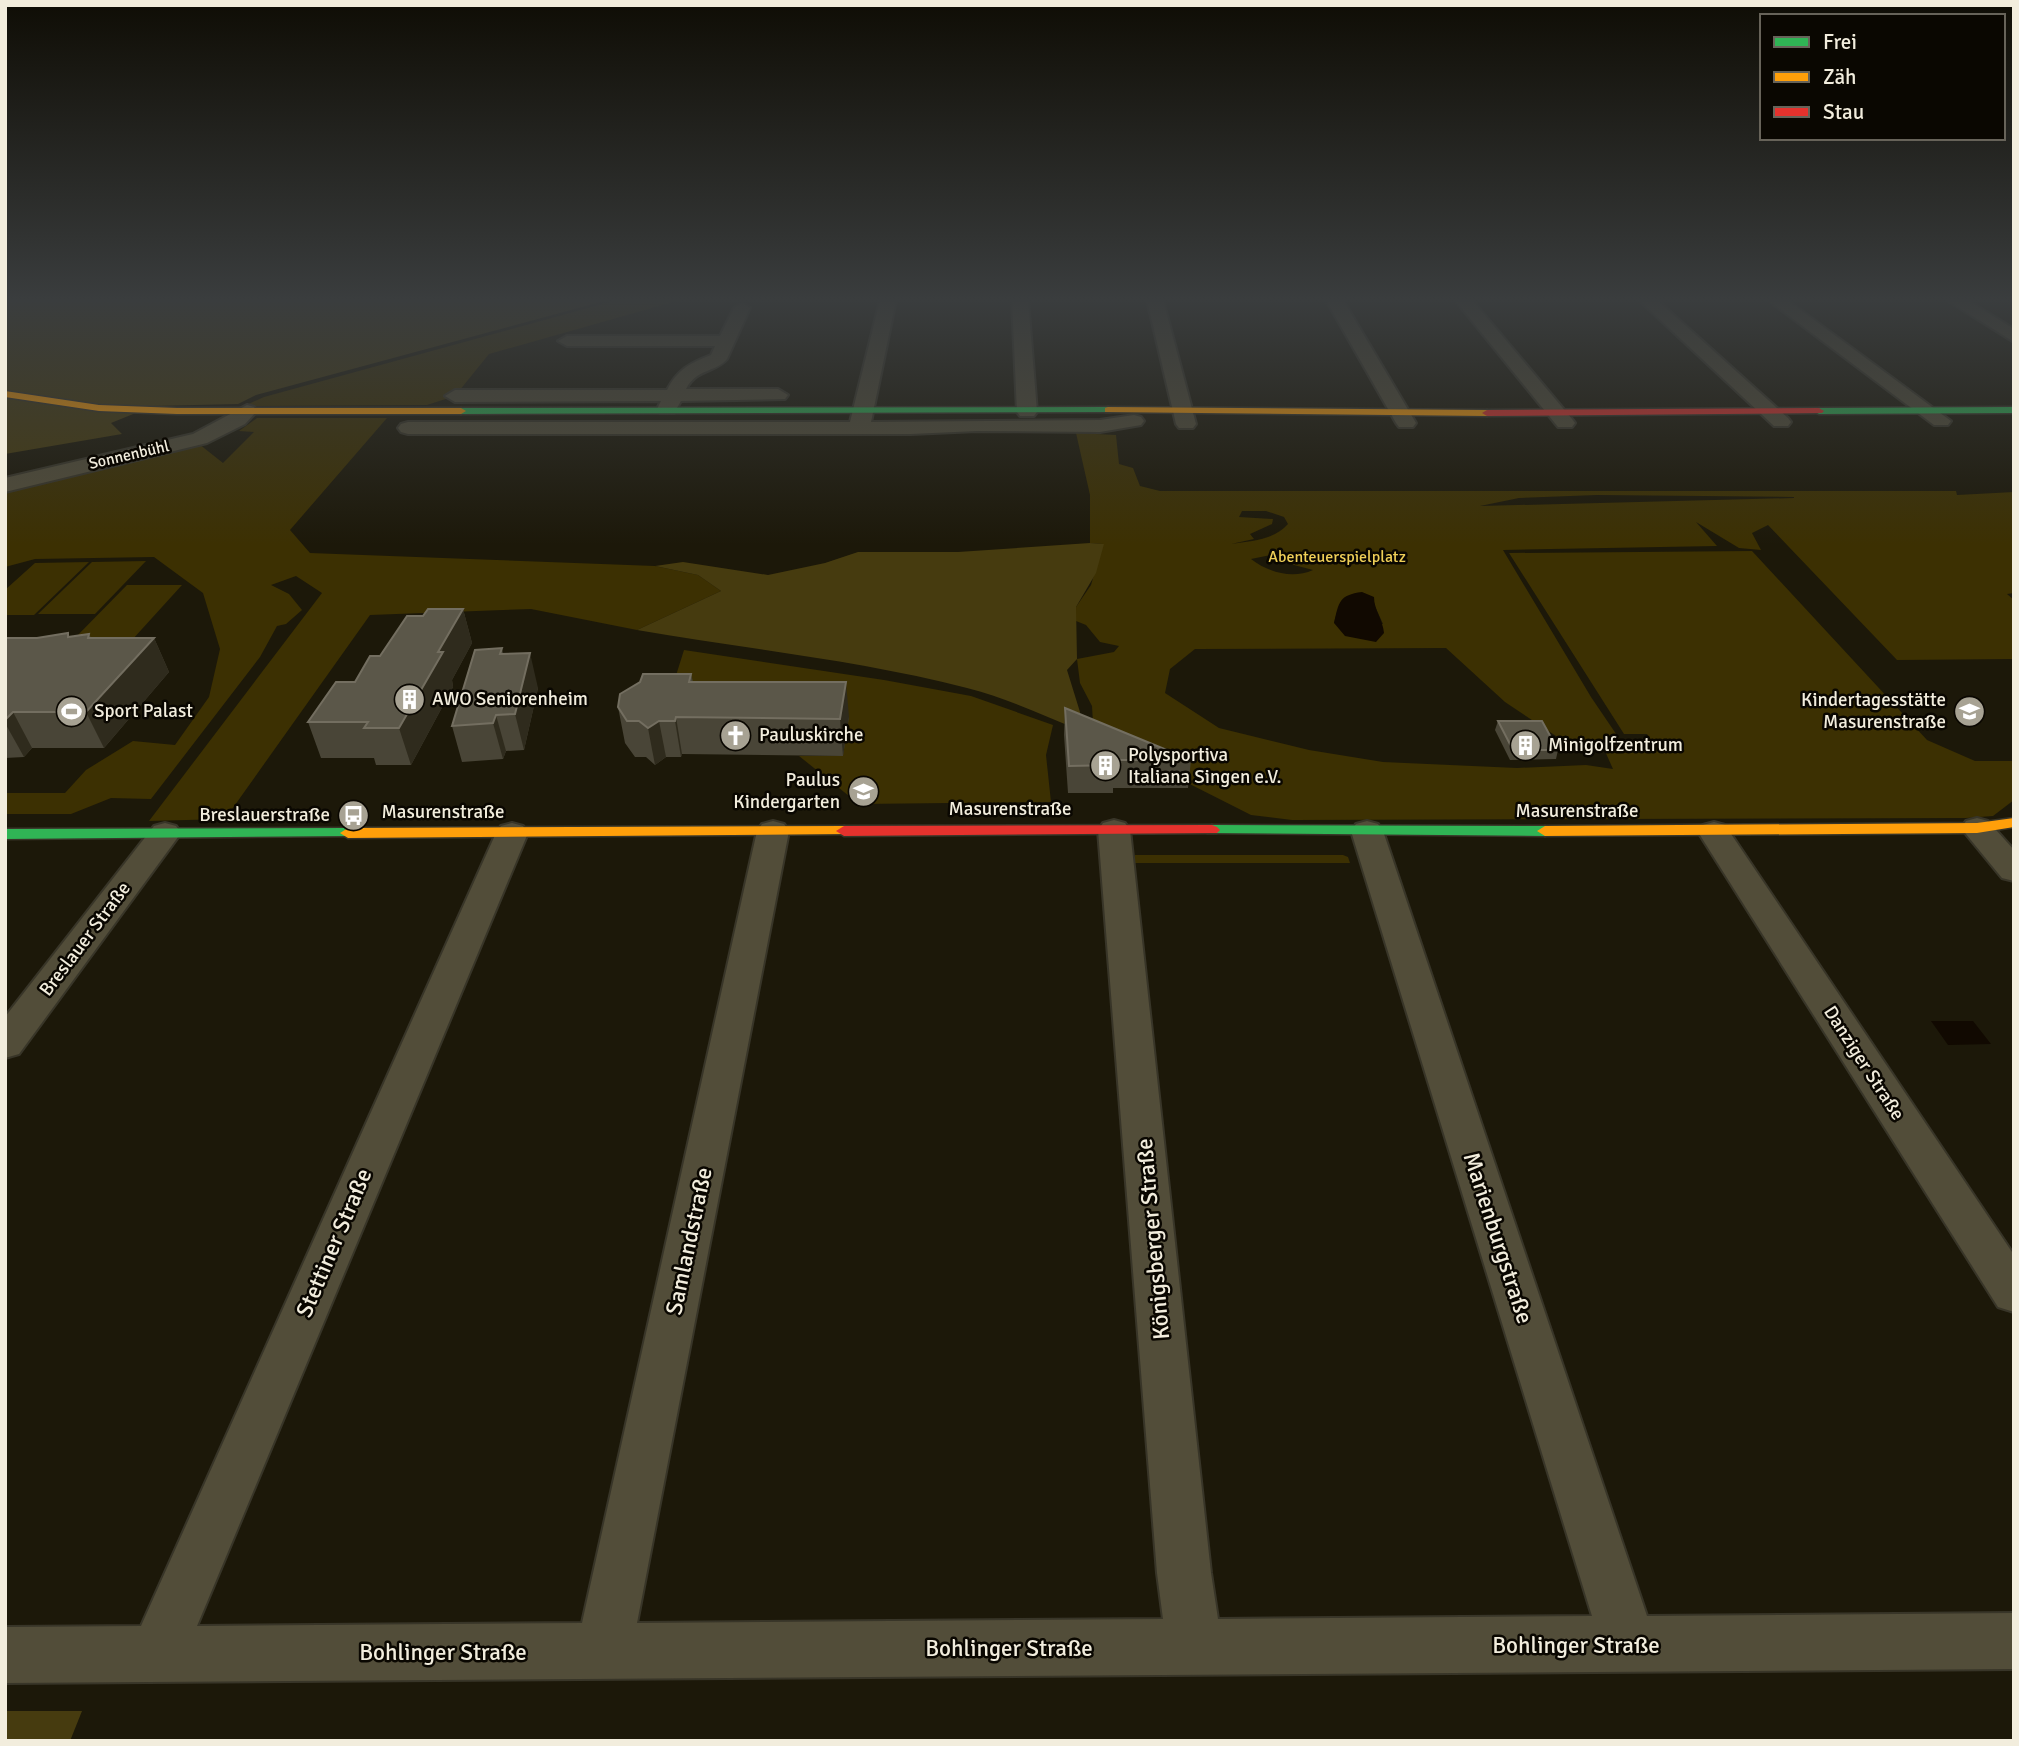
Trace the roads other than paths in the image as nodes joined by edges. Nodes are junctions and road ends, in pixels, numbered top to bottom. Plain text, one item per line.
1 (681, 381) edge
2 (870, 381) edge
3 (1029, 381) edge
4 (1175, 381) edge
5 (1382, 381) edge
6 (1531, 381) edge
7 (1736, 381) edge
8 (1887, 381) edge
9 (5, 394) edge
10 (778, 395) dead end
11 (455, 396) dead end
12 (671, 403) junction
13 (2014, 410) edge
14 (247, 411) junction
15 (1033, 412) junction
16 (1934, 416) junction
17 (1184, 417) junction
18 (1561, 417) junction
19 (1775, 417) junction
20 (1403, 418) junction
21 (415, 420) junction
22 (861, 420) junction
23 (1134, 421) junction
24 (2014, 422) edge
25 (5, 485) edge
26 (2014, 821) edge
27 (1976, 828) junction
28 (1114, 830) junction
29 (773, 831) junction
30 (1367, 831) junction
31 (1714, 832) junction
32 (165, 833) junction
33 (512, 833) junction
34 (5, 834) edge
35 (2014, 871) edge
36 (5, 1044) edge
37 (2014, 1293) edge
38 (2014, 1641) edge
39 (1629, 1645) junction
40 (1195, 1647) junction
41 (604, 1651) junction
42 (157, 1654) junction
43 (5, 1655) edge

1 - 12 street
2 - 22 street
3 - 15 street
4 - 17 street
5 - 20 street
6 - 18 street
7 - 19 street
8 - 16 street
9 - 14 street
10 - 12 street
11 - 12 street
12 - 21 street
12 - 22 street
13 - 16 street
14 - 21 street
14 - 25 street, Sonnenbühl
15 - 17 street
15 - 22 street
15 - 23 street
16 - 19 street
16 - 24 street
17 - 20 street
17 - 23 street
18 - 19 street
18 - 20 street
21 - 22 street
22 - 23 street
26 - 27 street, Masurenstraße
27 - 31 street, Masurenstraße
27 - 35 street
28 - 29 street, Masurenstraße
28 - 30 street, Masurenstraße
28 - 40 street, Königsberger Straße
29 - 33 street, Masurenstraße
29 - 41 street, Samlandstraße
30 - 31 street, Masurenstraße
30 - 39 street, Marienburgstraße
31 - 37 street, Danziger Straße
32 - 33 street, Masurenstraße
32 - 34 street, Masurenstraße
32 - 36 street, Breslauer Straße
33 - 42 street, Stettiner Straße
38 - 39 street, Bohlinger Straße
39 - 40 street, Bohlinger Straße
40 - 41 street, Bohlinger Straße
41 - 42 street, Bohlinger Straße
42 - 43 street, Bohlinger Straße

